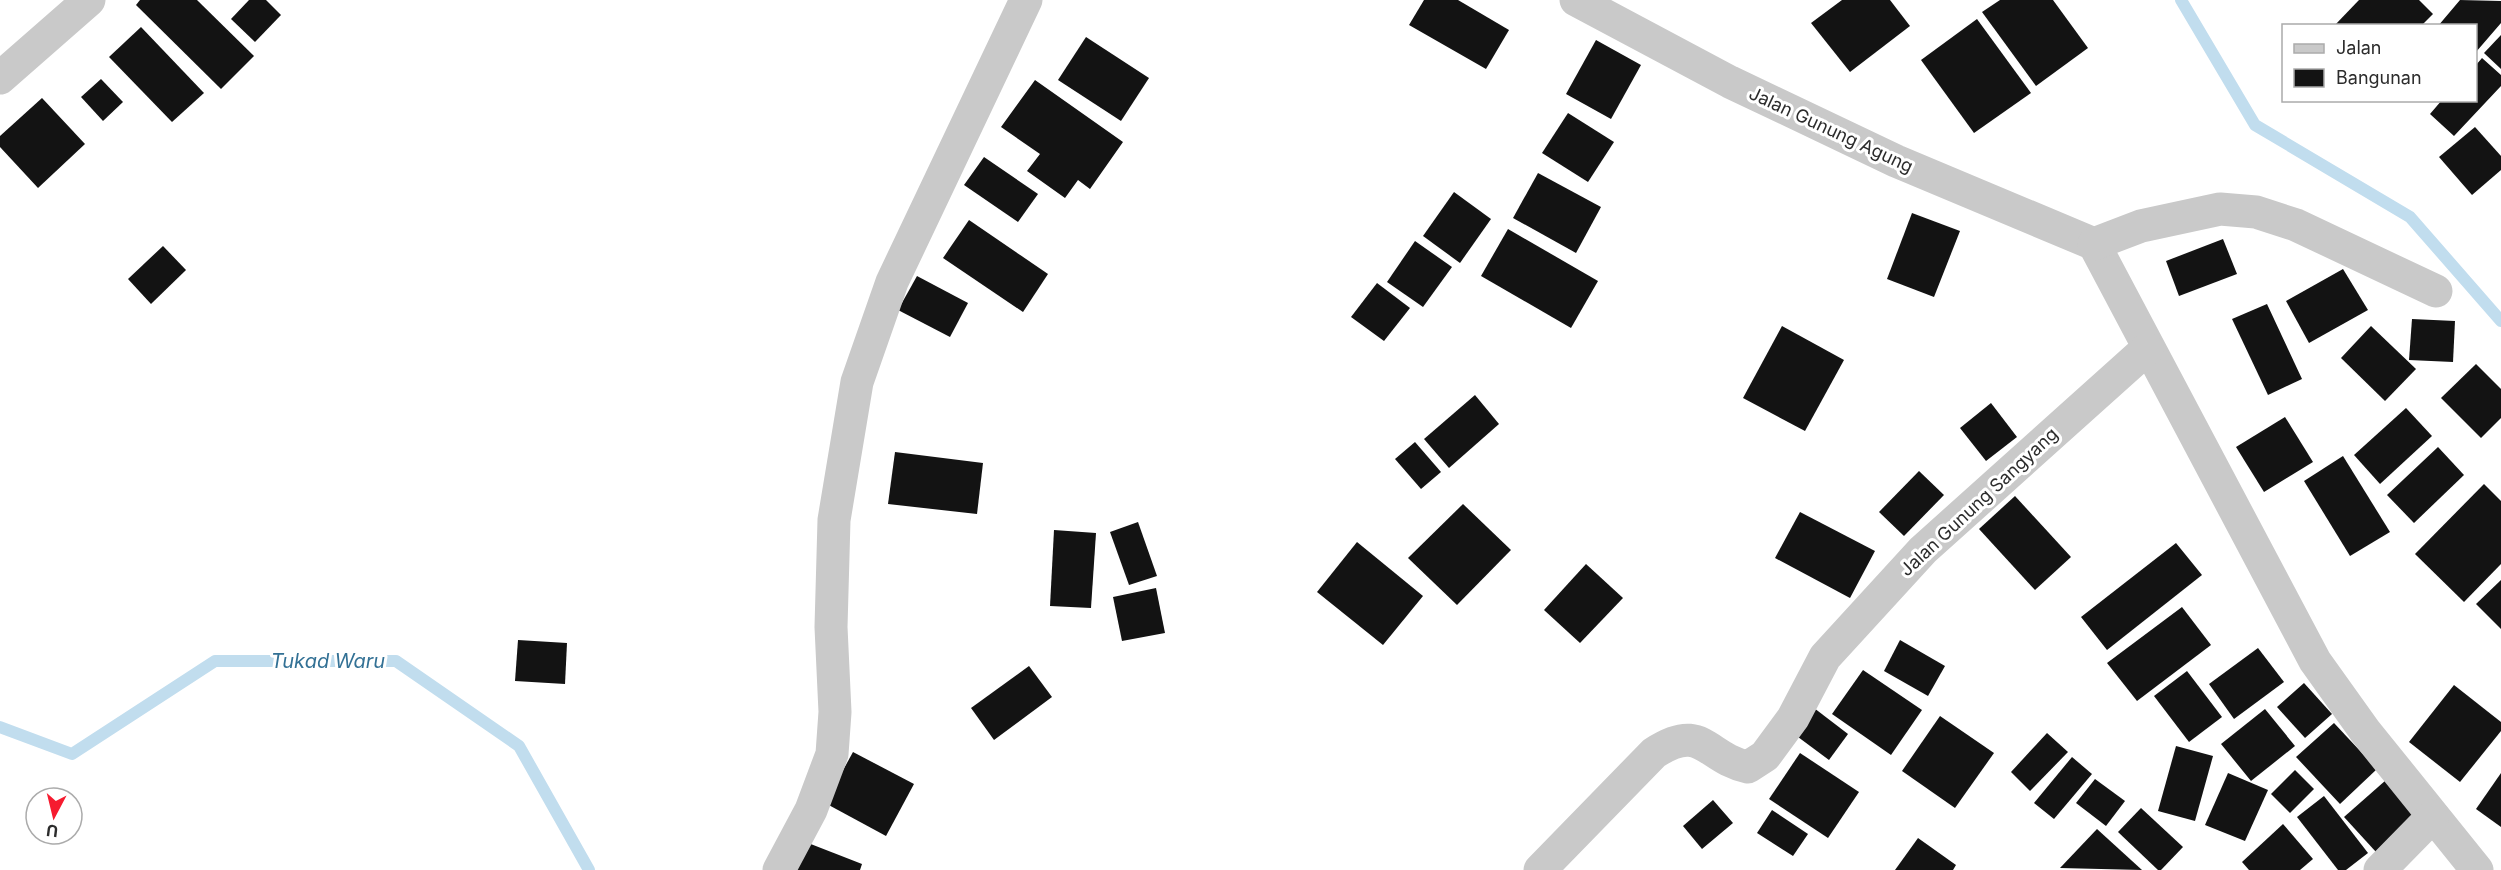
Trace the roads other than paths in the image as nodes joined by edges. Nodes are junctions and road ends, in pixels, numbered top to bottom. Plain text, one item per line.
1 (89, 0) edge
2 (1026, 0) edge
3 (1576, 0) edge
4 (0, 78) edge
5 (2094, 244) junction
6 (2436, 291) dead end
7 (2147, 348) junction
8 (2433, 816) junction
9 (779, 870) edge
10 (1540, 870) edge
11 (2380, 870) edge
12 (2477, 870) edge

1 - 4 street
2 - 9 street
3 - 5 street, Jalan Gunung Agung
5 - 6 street
5 - 7 street
7 - 8 street
7 - 10 street, Jalan Gunung Sangyang
8 - 11 street
8 - 12 street

